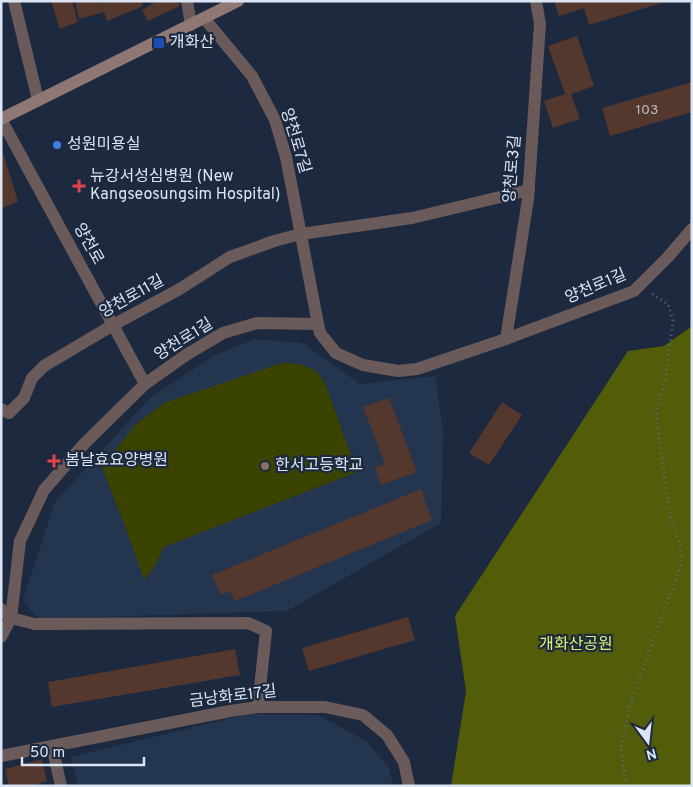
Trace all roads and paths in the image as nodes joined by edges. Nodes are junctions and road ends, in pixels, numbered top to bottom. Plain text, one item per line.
1 (14, 1) edge
2 (187, 1) edge
3 (238, 1) edge
4 (536, 1) edge
5 (204, 18) junction
6 (191, 25) junction
7 (38, 100) junction
8 (1, 119) edge
9 (528, 190) junction
10 (692, 229) edge
11 (301, 234) junction
12 (640, 286) junction
13 (318, 324) junction
14 (113, 325) junction
15 (506, 339) junction
16 (145, 384) junction
17 (1, 409) edge
18 (6, 613) edge
19 (1, 638) edge
20 (258, 707) junction
21 (52, 746) junction
22 (1, 756) edge
23 (61, 786) edge
24 (409, 786) edge
25 (626, 786) edge

1 - 7 street
2 - 6 street
3 - 5 main road, 양천로
4 - 9 street, 양천로3길
5 - 6 main road, 양천로
5 - 11 street, 양천로7길
6 - 7 main road, 양천로
7 - 8 main road, 양천로
8 - 14 street, 양천로
9 - 11 street
9 - 15 street, 양천로3길
10 - 12 street, 양천로1길
11 - 13 street, 양천로7길
11 - 14 street, 양천로11길
12 - 15 street, 양천로1길
12 - 25 path
13 - 15 street, 양천로1길
13 - 16 street, 양천로1길
14 - 16 street, 양천로
14 - 17 street, 양천로11길
16 - 18 street, 양천로1길
18 - 19 street, 양천로1길
18 - 20 street
20 - 21 street, 금낭화로17길
20 - 24 street, 금낭화로17길
21 - 22 street, 금낭화로17길
21 - 23 street

